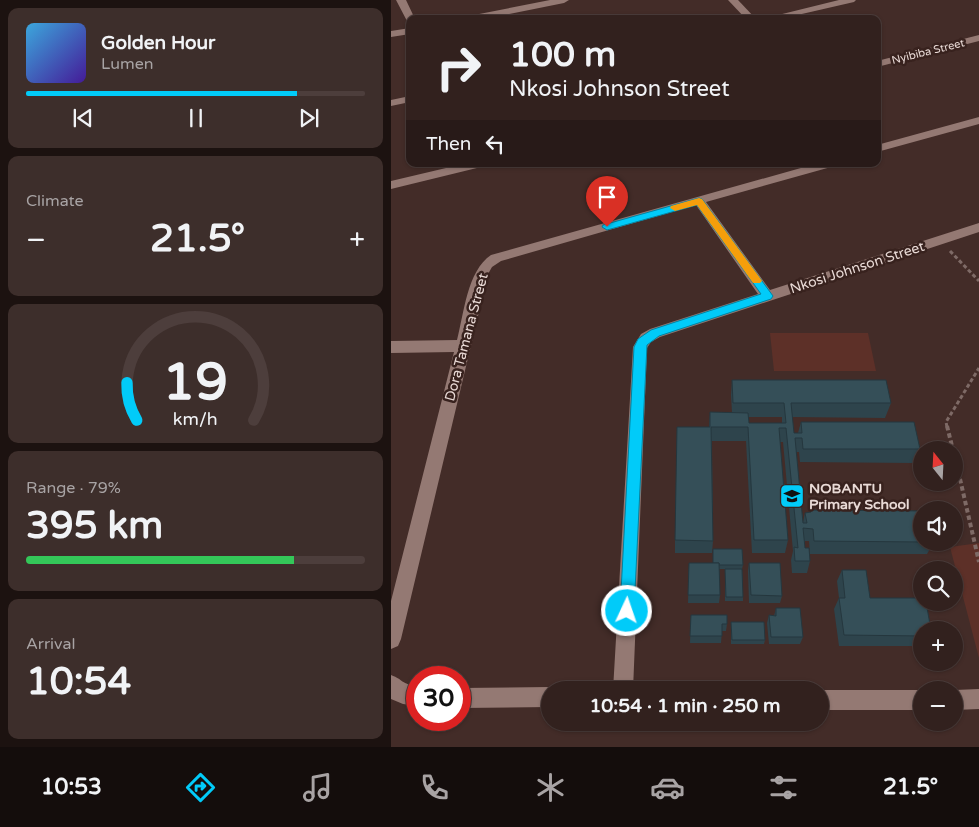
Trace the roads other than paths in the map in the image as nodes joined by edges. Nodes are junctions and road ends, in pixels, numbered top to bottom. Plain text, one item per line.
1 (401, 0) edge
2 (565, 0) edge
3 (733, 0) edge
4 (851, 0) edge
5 (408, 15) edge
6 (489, 15) edge
7 (747, 15) edge
8 (785, 15) edge
9 (406, 31) edge
10 (391, 34) edge
11 (979, 38) edge
12 (881, 63) edge
13 (406, 100) edge
14 (391, 103) edge
15 (979, 120) edge
16 (881, 149) edge
17 (465, 167) edge
18 (815, 167) edge
19 (391, 185) edge
20 (699, 201) junction
21 (979, 227) edge
22 (767, 296) junction
23 (462, 346) junction
24 (391, 347) edge
25 (391, 639) edge
26 (623, 681) edge
27 (391, 685) edge
28 (406, 695) edge
29 (541, 697) edge
30 (471, 698) edge
31 (979, 699) edge
32 (829, 700) edge
33 (913, 700) edge
34 (963, 700) edge

1 - 5 street
2 - 6 street
3 - 7 street
4 - 8 street
9 - 10 street
11 - 12 street, Nyibiba Street
13 - 14 street
15 - 16 street
17 - 19 street
18 - 20 street, Dora Tamana Street
20 - 22 street
20 - 23 street, Dora Tamana Street
21 - 22 street, Nkosi Johnson Street
22 - 26 street, Nkosi Johnson Street
23 - 24 street
23 - 25 street, Dora Tamana Street
27 - 28 street
29 - 30 street
31 - 34 street
32 - 33 street

